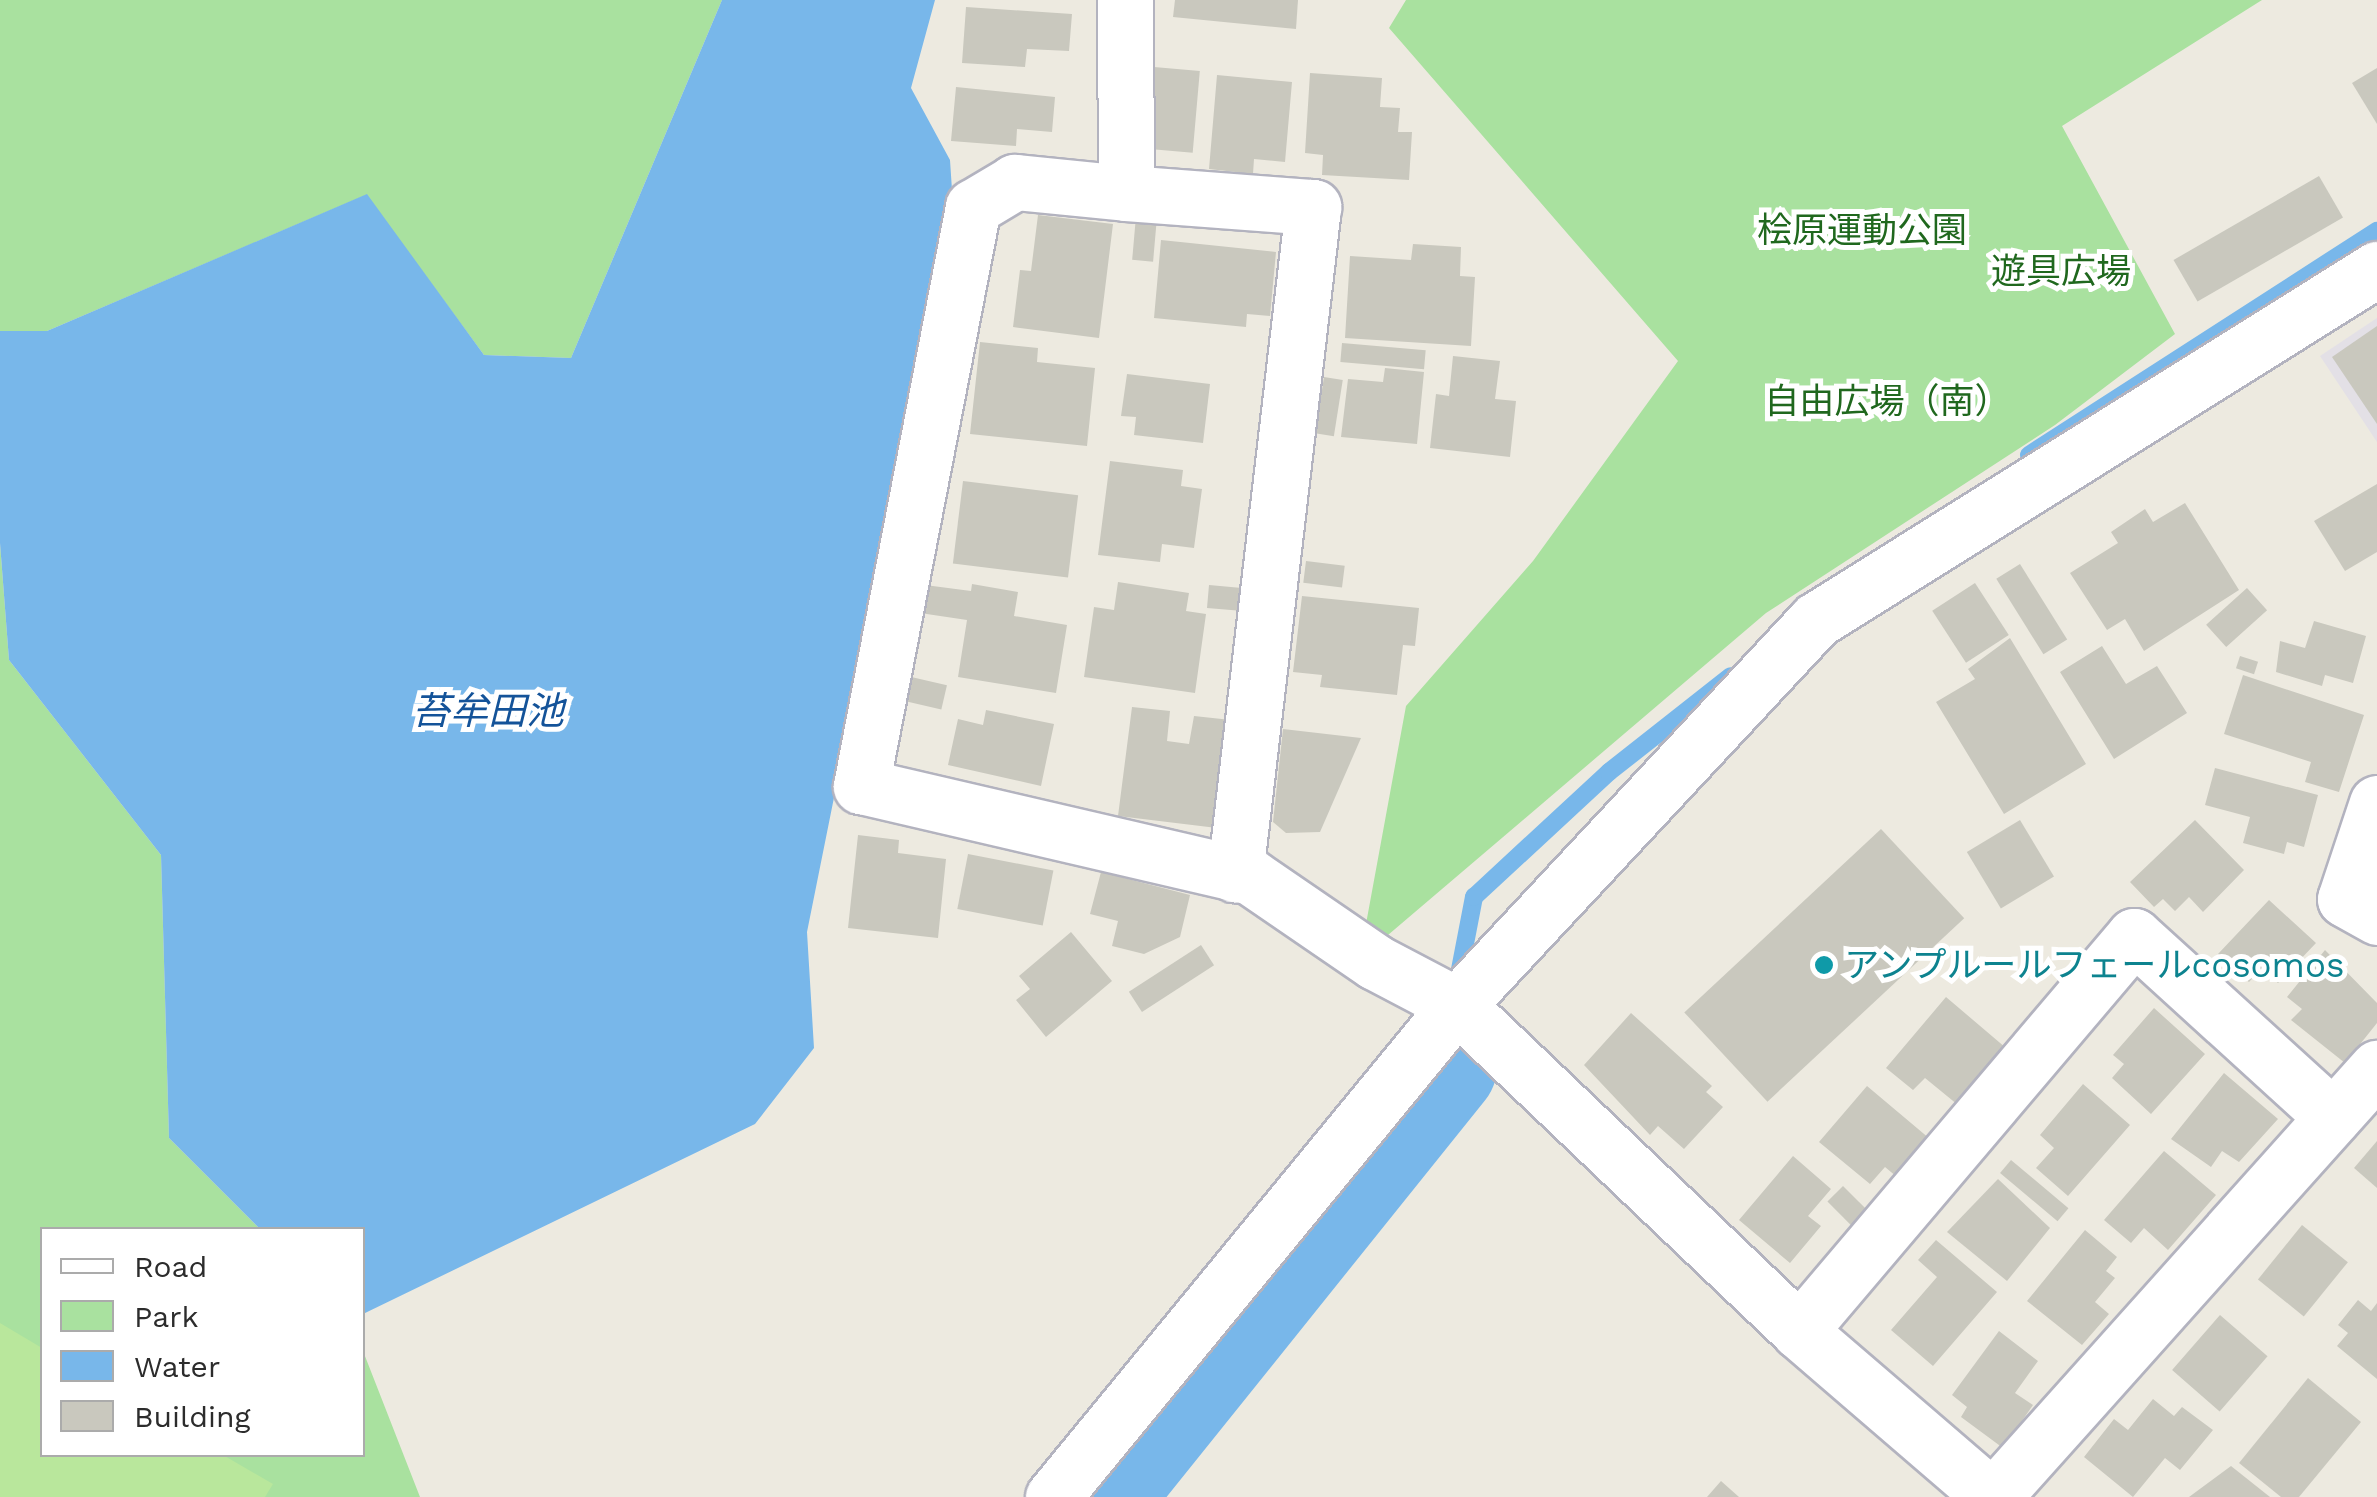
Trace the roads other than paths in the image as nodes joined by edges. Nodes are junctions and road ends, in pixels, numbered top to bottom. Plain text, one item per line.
1 (1125, 0) edge
2 (1126, 192) junction
3 (2377, 269) edge
4 (2377, 803) edge
5 (1235, 874) junction
6 (2377, 916) edge
7 (1457, 1006) junction
8 (2377, 1068) edge
9 (2333, 1117) junction
10 (1799, 1331) junction
11 (1053, 1497) edge
12 (1992, 1497) edge

1 - 2 street
2 - 5 street
2 - 5 street
3 - 7 street
4 - 6 street
5 - 7 street
7 - 10 street
7 - 11 street
8 - 9 street
9 - 10 street
9 - 12 street
10 - 12 street

